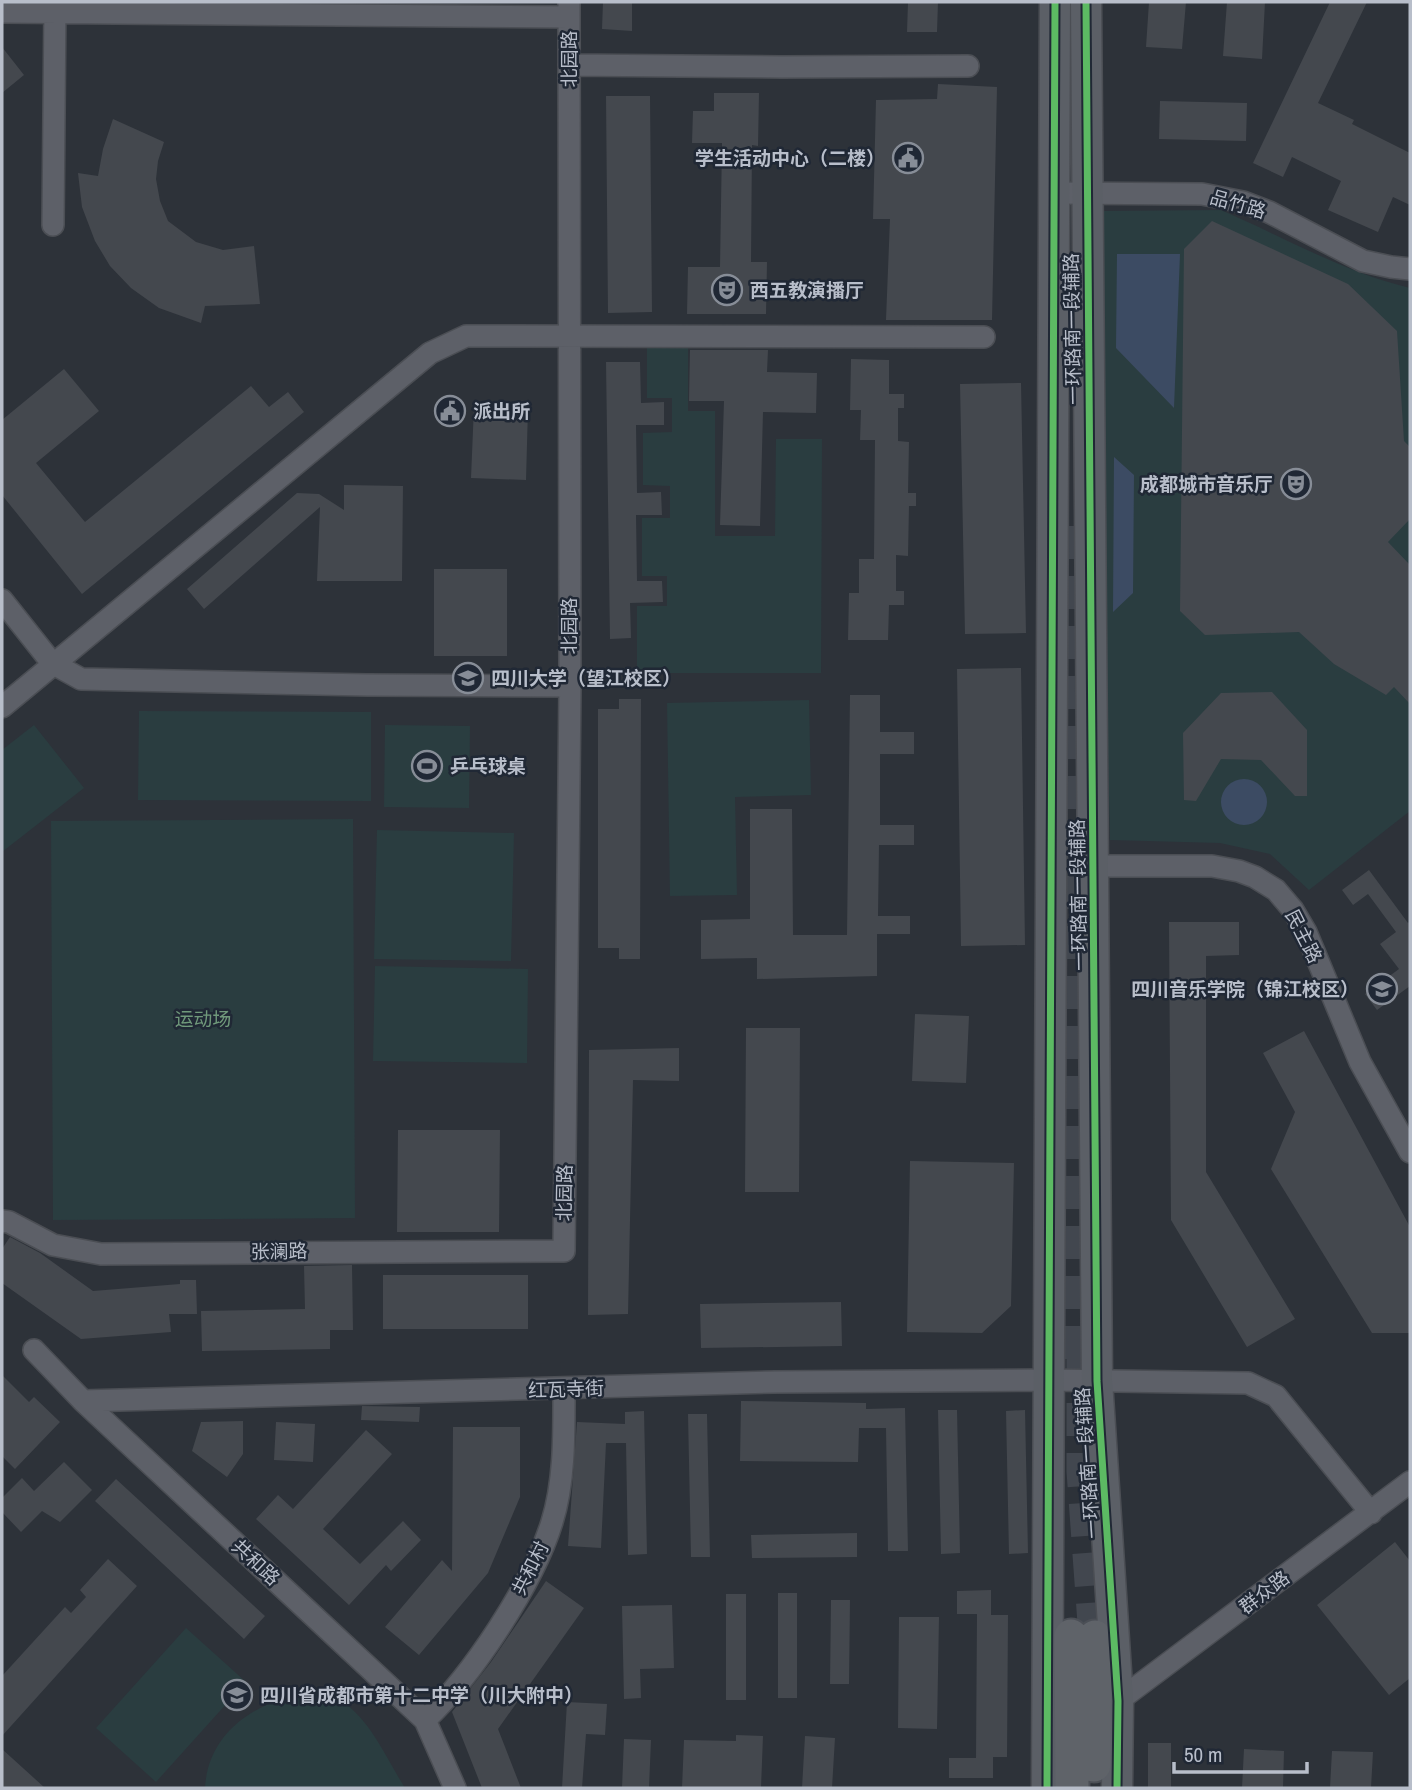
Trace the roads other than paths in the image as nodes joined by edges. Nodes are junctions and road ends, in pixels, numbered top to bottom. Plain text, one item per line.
1 (1055, 2) edge
2 (1086, 2) edge
3 (55, 7) edge
4 (309, 8) edge
5 (569, 9) edge
6 (2, 12) edge
7 (569, 65) junction
8 (968, 66) dead end
9 (1054, 193) junction
10 (1086, 193) junction
11 (53, 225) dead end
12 (1410, 269) edge
13 (569, 334) junction
14 (984, 337) dead end
15 (2, 600) edge
16 (52, 663) junction
17 (569, 686) junction
18 (2, 707) edge
19 (1094, 866) junction
20 (1410, 1152) edge
21 (2, 1222) edge
22 (564, 1251) joint
23 (34, 1350) dead end
24 (1048, 1380) junction
25 (1097, 1381) junction
26 (564, 1389) junction
27 (83, 1401) junction
28 (1410, 1482) edge
29 (1371, 1513) junction
30 (1118, 1701) junction
31 (425, 1720) junction
32 (455, 1788) edge
33 (1047, 1788) edge
34 (1072, 1788) edge
35 (1094, 1788) edge
36 (1117, 1788) edge

1 - 9 main road, 一环路南一段辅路
2 - 10 main road, 一环路南一段辅路
3 - 4 street
3 - 6 street
3 - 11 street
4 - 5 street
5 - 7 street, 北园路
7 - 8 street
7 - 13 street, 北园路
9 - 10 street, 品竹路
9 - 24 main road, 一环路南一段辅路
10 - 12 street, 品竹路
10 - 19 main road, 一环路南一段辅路
13 - 14 street
13 - 16 street
13 - 17 street, 北园路
15 - 16 street
16 - 17 street
16 - 18 street
17 - 22 street, 北园路
19 - 20 street, 民主路
19 - 25 main road, 一环路南一段辅路
21 - 22 street, 张澜路
23 - 27 street, 共和路
24 - 25 street, 红瓦寺街
24 - 26 street, 红瓦寺街
24 - 33 main road, 一环路南一段辅路
25 - 29 street, 红瓦寺街
25 - 30 main road, 一环路南一段辅路
26 - 27 street, 红瓦寺街
26 - 31 street, 共和村
27 - 31 street, 共和路
28 - 29 street, 群众路
29 - 30 street, 群众路
30 - 36 main road, 一环路南一段辅路
31 - 32 street, 共和路
34 - 35 main road

